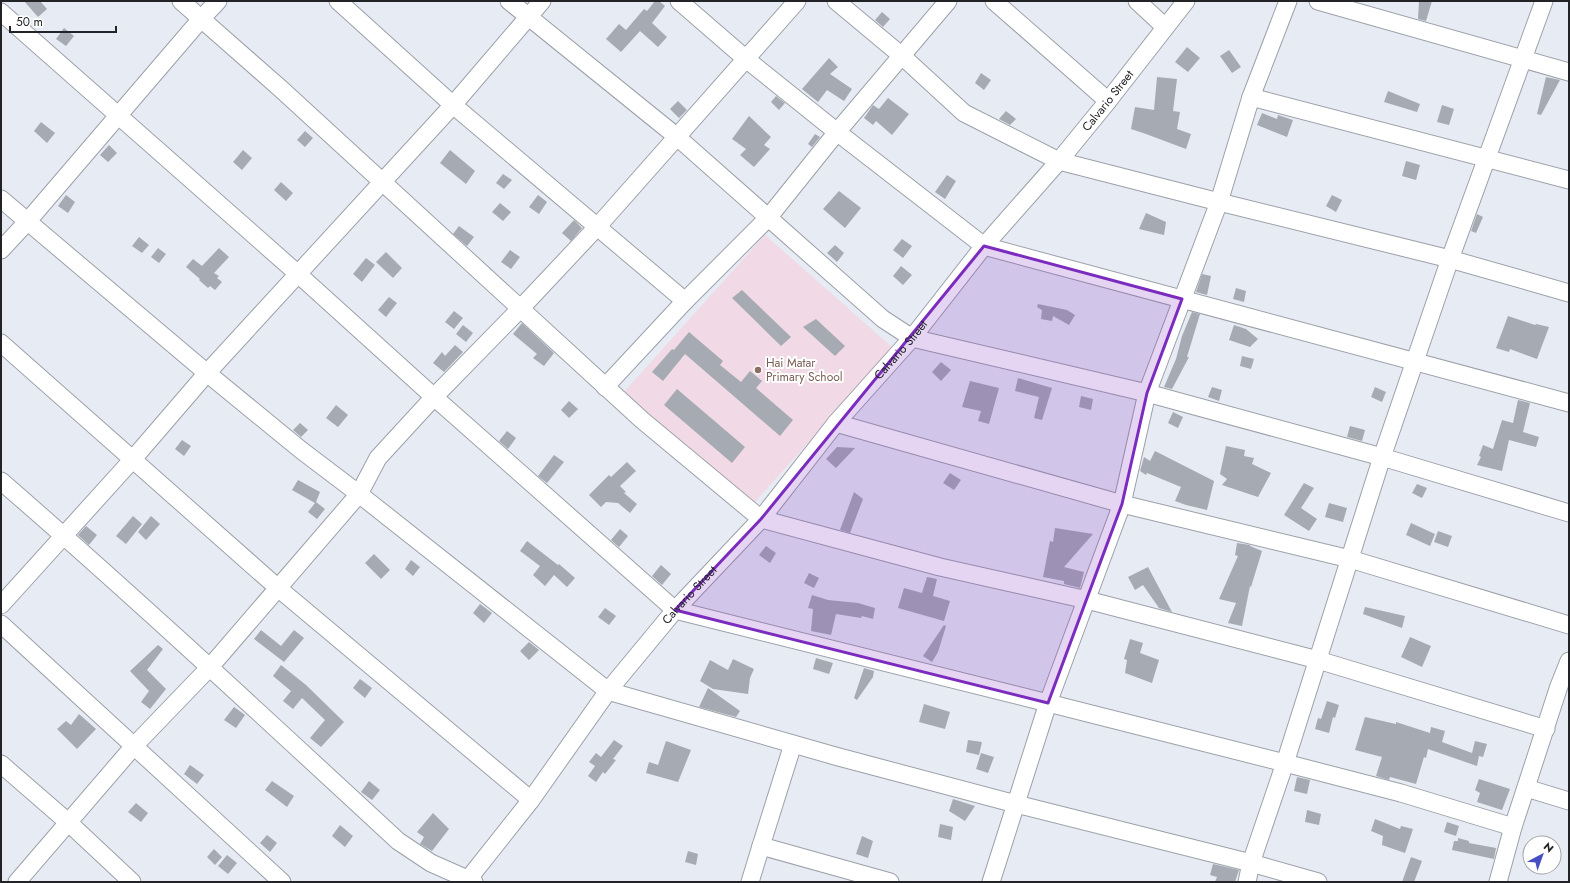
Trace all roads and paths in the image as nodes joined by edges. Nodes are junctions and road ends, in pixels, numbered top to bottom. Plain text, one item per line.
1 (181, 1) edge
2 (218, 1) edge
3 (338, 1) edge
4 (509, 1) edge
5 (542, 1) edge
6 (679, 1) edge
7 (797, 1) edge
8 (836, 1) edge
9 (948, 1) edge
10 (994, 1) edge
11 (1137, 1) edge
12 (1186, 1) edge
13 (1288, 1) edge
14 (1318, 1) edge
15 (1544, 1) edge
16 (1, 12) edge
17 (528, 16) junction
18 (201, 19) junction
19 (1165, 27) junction
20 (902, 56) junction
21 (746, 59) junction
22 (1522, 59) junction
23 (1569, 72) edge
24 (1251, 97) junction
25 (1108, 101) junction
26 (453, 105) junction
27 (118, 115) junction
28 (837, 132) junction
29 (676, 136) junction
30 (1486, 158) junction
31 (1059, 161) junction
32 (1569, 180) edge
33 (383, 183) junction
34 (1, 198) edge
35 (1219, 202) junction
36 (768, 218) junction
37 (28, 222) junction
38 (598, 226) junction
39 (984, 246) junction
40 (1, 250) edge
41 (1450, 259) junction
42 (298, 274) junction
43 (1569, 293) edge
44 (1182, 299) junction
45 (685, 301) junction
46 (520, 309) junction
47 (912, 338) junction
48 (1, 343) edge
49 (1415, 361) junction
50 (207, 373) junction
51 (605, 387) junction
52 (1147, 393) junction
53 (434, 397) junction
54 (1569, 403) edge
55 (836, 423) junction
56 (1382, 457) junction
57 (133, 459) junction
58 (1, 482) edge
59 (359, 494) junction
60 (1122, 504) junction
61 (1569, 513) edge
62 (761, 519) junction
63 (64, 536) junction
64 (1350, 559) junction
65 (278, 588) junction
66 (1087, 600) junction
67 (1, 605) edge
68 (675, 610) junction
69 (1, 624) edge
70 (1569, 625) edge
71 (1318, 660) junction
72 (1569, 661) edge
73 (210, 667) junction
74 (1564, 687) edge
75 (608, 691) junction
76 (1048, 702) junction
77 (1546, 729) junction
78 (793, 744) junction
79 (134, 746) junction
80 (1285, 763) junction
81 (1, 764) edge
82 (1526, 788) junction
83 (531, 800) junction
84 (1569, 801) edge
85 (1016, 804) junction
86 (69, 823) junction
87 (1513, 827) junction
88 (761, 846) junction
89 (1252, 863) junction
90 (469, 881) edge
91 (17, 882) edge
92 (132, 882) edge
93 (281, 882) edge
94 (750, 882) edge
95 (890, 882) edge
96 (991, 882) edge
97 (1247, 882) edge
98 (1318, 882) edge
99 (1498, 882) edge

1 - 18 street
2 - 18 street
3 - 26 street
4 - 17 street
5 - 17 street
6 - 21 street
7 - 21 street
8 - 20 street
9 - 20 street
10 - 25 street
11 - 19 street
12 - 19 street, Calvario Street
13 - 24 street
14 - 22 street
15 - 22 street
16 - 27 street
17 - 26 street
17 - 29 street
18 - 27 street
18 - 33 street
19 - 25 street, Calvario Street
20 - 28 street
20 - 31 street
21 - 28 street
21 - 29 street
22 - 23 street
22 - 30 street
24 - 30 street
24 - 35 street
25 - 31 street, Calvario Street
26 - 33 street
26 - 38 street
27 - 37 street
27 - 42 street
28 - 36 street
28 - 39 street
29 - 36 street
29 - 38 street
30 - 32 street
30 - 41 street
31 - 35 street
31 - 39 street, Calvario Street
33 - 42 street
33 - 46 street
34 - 37 street
35 - 41 street
35 - 44 street
36 - 45 street
36 - 47 street
37 - 40 street
37 - 50 street
38 - 45 street
38 - 46 street
39 - 44 street
39 - 47 street, Calvario Street
41 - 43 street
41 - 49 street
42 - 50 street
42 - 53 street
44 - 49 street
44 - 52 street
45 - 51 street
46 - 51 street
46 - 53 street
47 - 52 street
47 - 55 street, Calvario Street
48 - 57 street
49 - 54 street
49 - 56 street
50 - 57 street
50 - 59 street
51 - 62 street
52 - 56 street
52 - 60 street
53 - 59 street
53 - 68 street
55 - 60 street
55 - 62 street, Calvario Street
56 - 61 street
56 - 64 street
57 - 63 street
57 - 65 street
58 - 63 street
59 - 65 street
59 - 75 street
60 - 64 street
60 - 66 street
62 - 66 street
62 - 68 street, Calvario Street
63 - 67 street
63 - 73 street
64 - 70 street
64 - 71 street
65 - 73 street
65 - 83 street
66 - 71 street
66 - 76 street
68 - 75 street, Calvario Street
68 - 76 street
69 - 79 street
71 - 77 street
71 - 80 street
72 - 74 street
73 - 79 street
73 - 90 street
74 - 77 street
75 - 78 street
75 - 83 street, Calvario Street
76 - 80 street
76 - 85 street
77 - 82 street
78 - 85 street
78 - 88 street
79 - 86 street
79 - 93 street
80 - 87 street
80 - 89 street
81 - 86 street
82 - 84 street
82 - 87 street
83 - 90 street, Calvario Street
85 - 89 street
85 - 96 street
86 - 91 street
86 - 92 street
87 - 99 street
88 - 94 street
88 - 95 street
89 - 97 street
89 - 98 street

